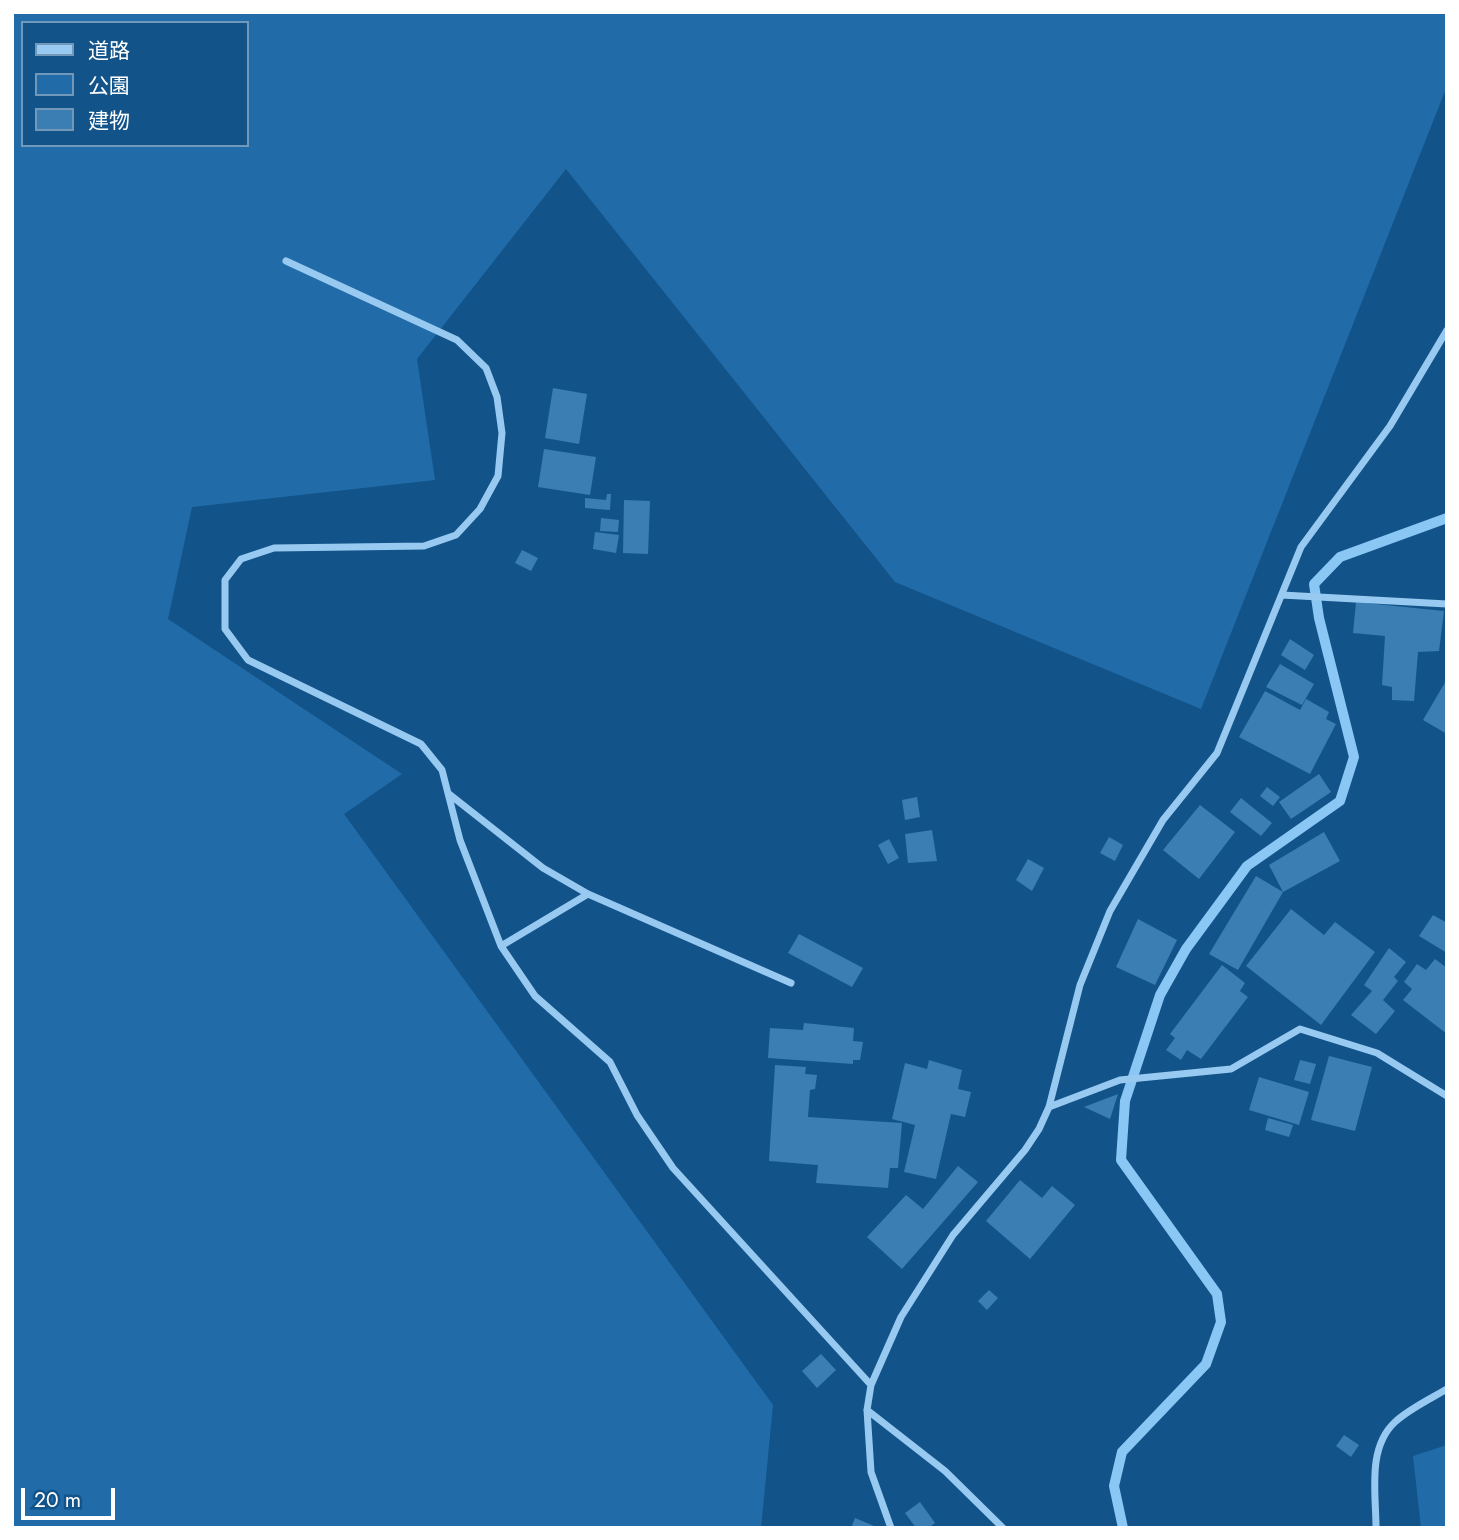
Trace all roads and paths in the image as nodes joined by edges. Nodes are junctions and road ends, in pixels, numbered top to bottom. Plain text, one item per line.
1 (286, 261) dead end
2 (1447, 330) edge
3 (1282, 595) junction
4 (1447, 604) edge
5 (448, 793) junction
6 (588, 894) junction
7 (501, 946) junction
8 (791, 983) dead end
9 (1447, 1096) edge
10 (1049, 1107) junction
11 (871, 1385) junction
12 (1447, 1389) edge
13 (867, 1410) junction
14 (891, 1528) edge
15 (1003, 1528) edge
16 (1376, 1528) edge

1 - 5 street
2 - 3 street
3 - 4 street
3 - 10 street
5 - 6 street
5 - 7 street
6 - 7 street
6 - 8 street
7 - 11 street
9 - 10 street
10 - 11 street
11 - 13 street
12 - 16 street
13 - 14 street
13 - 15 street

